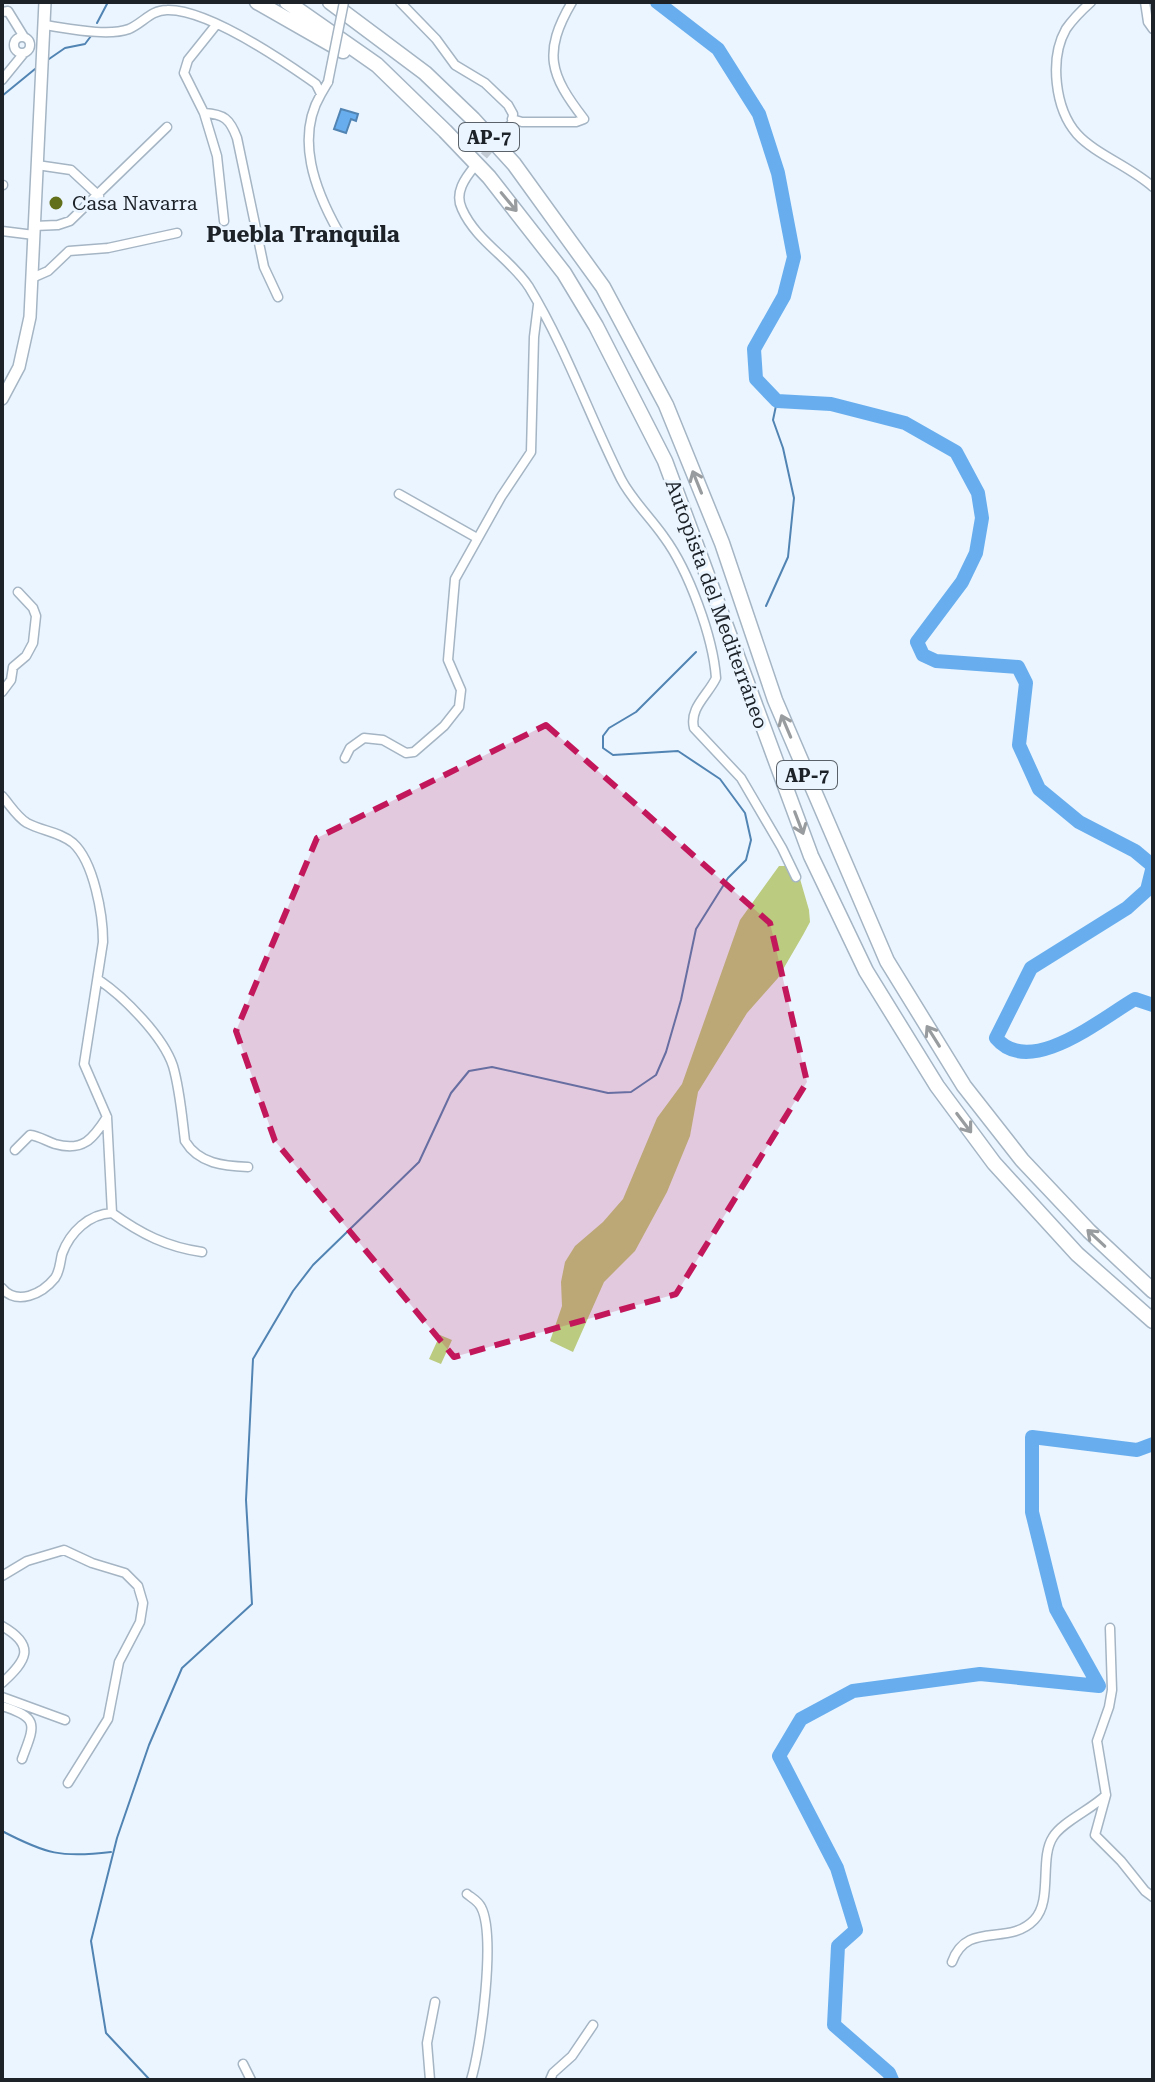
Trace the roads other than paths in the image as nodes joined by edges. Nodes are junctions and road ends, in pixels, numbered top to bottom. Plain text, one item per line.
1 (257, 2) edge
2 (287, 2) edge
3 (330, 2) edge
4 (346, 2) edge
5 (400, 2) edge
6 (572, 2) edge
7 (1091, 2) edge
8 (1145, 2) edge
9 (45, 3) edge
10 (2, 12) edge
11 (216, 25) junction
12 (43, 28) junction
13 (1153, 29) edge
14 (21, 44) junction
15 (425, 73) junction
16 (2, 80) edge
17 (397, 86) junction
18 (321, 94) junction
19 (204, 113) junction
20 (512, 119) junction
21 (167, 127) dead end
22 (503, 133) tunnel mouth
23 (37, 165) junction
24 (475, 166) tunnel mouth
25 (1153, 187) edge
26 (99, 196) junction
27 (224, 221) dead end
28 (34, 230) junction
29 (2, 231) edge
30 (338, 231) dead end
31 (177, 233) dead end
32 (32, 278) junction
33 (278, 297) dead end
34 (538, 303) junction
35 (2, 399) edge
36 (399, 494) dead end
37 (477, 538) junction
38 (18, 592) dead end
39 (2, 692) edge
40 (345, 758) dead end
41 (2, 796) edge
42 (796, 877) dead end
43 (99, 980) junction
44 (107, 1117) junction
45 (15, 1150) dead end
46 (248, 1167) dead end
47 (112, 1213) junction
48 (202, 1252) dead end
49 (2, 1288) edge
50 (1153, 1291) edge
51 (1153, 1321) edge
52 (2, 1576) edge
53 (2, 1626) edge
54 (1110, 1628) dead end
55 (2, 1683) edge
56 (2, 1697) edge
57 (2, 1706) edge
58 (65, 1720) dead end
59 (22, 1759) dead end
60 (68, 1783) dead end
61 (1106, 1795) junction
62 (467, 1894) dead end
63 (1153, 1897) edge
64 (952, 1962) dead end
65 (435, 2002) dead end
66 (593, 2025) dead end
67 (243, 2064) dead end
68 (251, 2080) edge
69 (430, 2080) edge
70 (471, 2080) edge
71 (550, 2080) edge

1 - 17 highway
2 - 17 highway, Autopista del Mediterráneo / AP-7
3 - 15 highway, Autopista del Mediterráneo / AP-7
4 - 15 highway
4 - 18 street, bridge
5 - 20 street
6 - 20 street
7 - 25 street
8 - 13 street
9 - 12 main road
10 - 14 street
11 - 12 street
11 - 18 street
11 - 19 street
12 - 14 street
12 - 23 main road
14 - 16 street
50 -> 15 highway, Autopista del Mediterráneo / AP-7
17 -> 51 highway, Autopista del Mediterráneo / AP-7
18 - 30 street
19 - 27 street
19 - 33 street
20 - 22 street
21 - 26 street
23 - 26 street
23 - 28 main road
24 - 34 street
26 - 28 street
28 - 29 street
28 - 32 main road
31 - 32 street
32 - 35 main road
34 - 37 street
34 - 42 street
36 - 37 street
37 - 40 street
38 - 39 street
41 - 43 street
43 - 44 street
43 - 46 street
44 - 45 street
44 - 47 street
47 - 48 street
47 - 49 street
52 - 60 street
53 - 55 street
54 - 61 street
56 - 58 street
57 - 59 street
61 - 63 street
61 - 64 street
62 - 70 street
65 - 69 street
66 - 71 street
67 - 68 street

